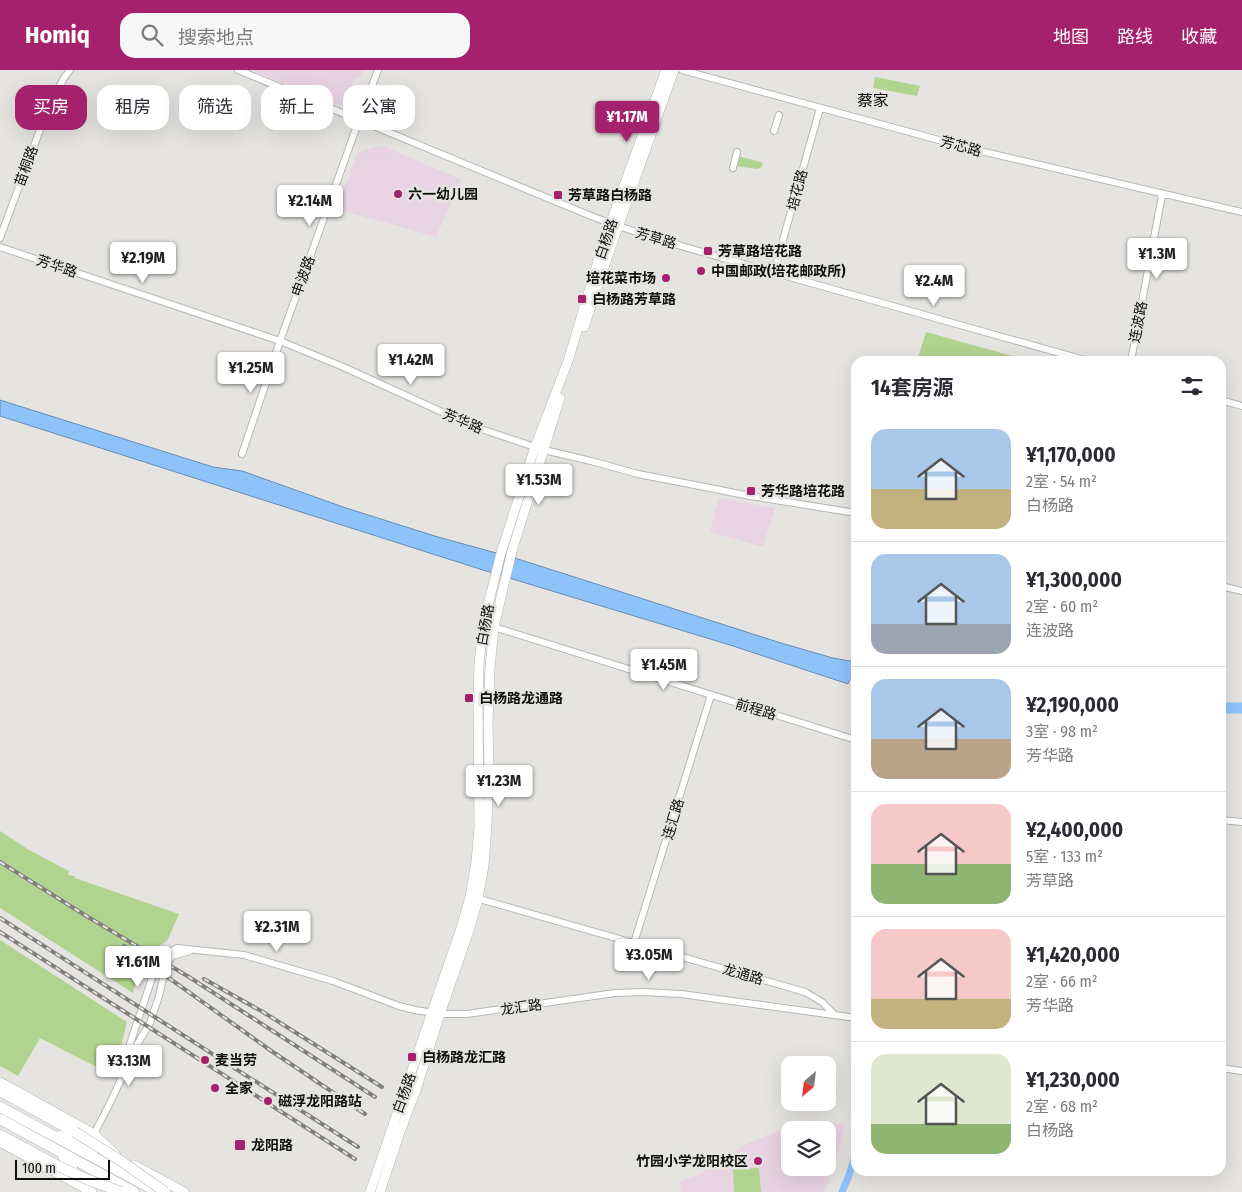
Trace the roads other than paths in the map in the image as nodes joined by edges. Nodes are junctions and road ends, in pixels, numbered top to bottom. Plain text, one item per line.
1 (70, 70) edge
2 (238, 70) edge
3 (378, 70) edge
4 (666, 70) edge
5 (674, 70) edge
6 (682, 70) edge
7 (372, 85) edge
8 (820, 108) junction
9 (343, 113) edge
10 (779, 115) dead end
11 (355, 130) edge
12 (383, 130) edge
13 (774, 131) dead end
14 (737, 152) dead end
15 (733, 168) dead end
16 (1162, 195) junction
17 (1242, 212) edge
18 (614, 225) junction
19 (0, 238) edge
20 (0, 247) edge
21 (774, 272) junction
22 (280, 341) junction
23 (1070, 356) edge
24 (1131, 356) edge
25 (1226, 401) edge
26 (1242, 406) edge
27 (539, 449) junction
28 (242, 454) dead end
29 (851, 512) edge
30 (1226, 587) edge
31 (1242, 591) edge
32 (483, 625) junction
33 (494, 626) junction
34 (712, 695) junction
35 (851, 739) edge
36 (1226, 820) edge
37 (1242, 822) edge
38 (474, 898) junction
39 (634, 943) junction
40 (194, 950) junction
41 (436, 1014) junction
42 (836, 1015) junction
43 (851, 1017) edge
44 (1226, 1069) edge
45 (124, 1071) junction
46 (1242, 1071) edge
47 (0, 1082) edge
48 (0, 1091) edge
49 (0, 1105) edge
50 (0, 1121) edge
51 (56, 1134) junction
52 (94, 1134) junction
53 (0, 1135) edge
54 (0, 1142) edge
55 (63, 1156) junction
56 (119, 1158) junction
57 (92, 1192) edge
58 (100, 1192) edge
59 (120, 1192) edge
60 (128, 1192) edge
61 (134, 1192) edge
62 (158, 1192) edge
63 (164, 1192) edge
64 (184, 1192) edge
65 (370, 1192) edge
66 (380, 1192) edge

1 - 19 street, 苗桐路
2 - 9 street, 芳草路
3 - 7 street, 申波路
4 - 18 main road, 白杨路
5 - 18 main road, 白杨路
6 - 8 street, 芳芯路
8 - 16 street, 芳芯路
8 - 21 street, 培花路
10 - 13 street
11 - 22 street, 申波路
12 - 18 street, 芳草路
14 - 15 street
16 - 17 street, 芳芯路
16 - 24 street, 连波路
18 - 21 street, 芳草路
18 - 27 main road, 白杨路
20 - 22 street, 芳华路
21 - 23 street, 芳草路
22 - 27 street, 芳华路
22 - 28 street, 申波路
25 - 26 street
27 - 29 street, 芳华路
27 - 32 main road, 白杨路
27 - 33 main road, 白杨路
30 - 31 street
32 - 33 street, 前程路
32 - 38 main road, 白杨路
33 - 34 street, 前程路
33 - 38 main road, 白杨路
34 - 35 street, 前程路
34 - 39 street, 连汇路
36 - 37 street
38 - 39 street, 龙通路
38 - 41 main road, 白杨路
39 - 42 street, 龙通路
40 - 41 street, 龙汇路
40 - 45 street, 龙汇路
40 - 45 street, 龙汇路
41 - 42 street, 龙汇路
41 - 65 main road, 白杨路
41 - 66 main road, 白杨路
42 - 43 street, 龙汇路
44 - 46 street
45 - 52 street, 龙汇路
47 - 52 main road
48 - 63 highway, bridge
49 - 51 main road
49 - 62 highway
50 - 55 main road
50 - 61 highway
51 - 52 main road
51 - 56 main road
51 - 63 main road
52 - 56 main road
53 - 59 highway, bridge
54 - 57 main road
55 - 58 main road
55 - 60 main road
56 - 64 main road

